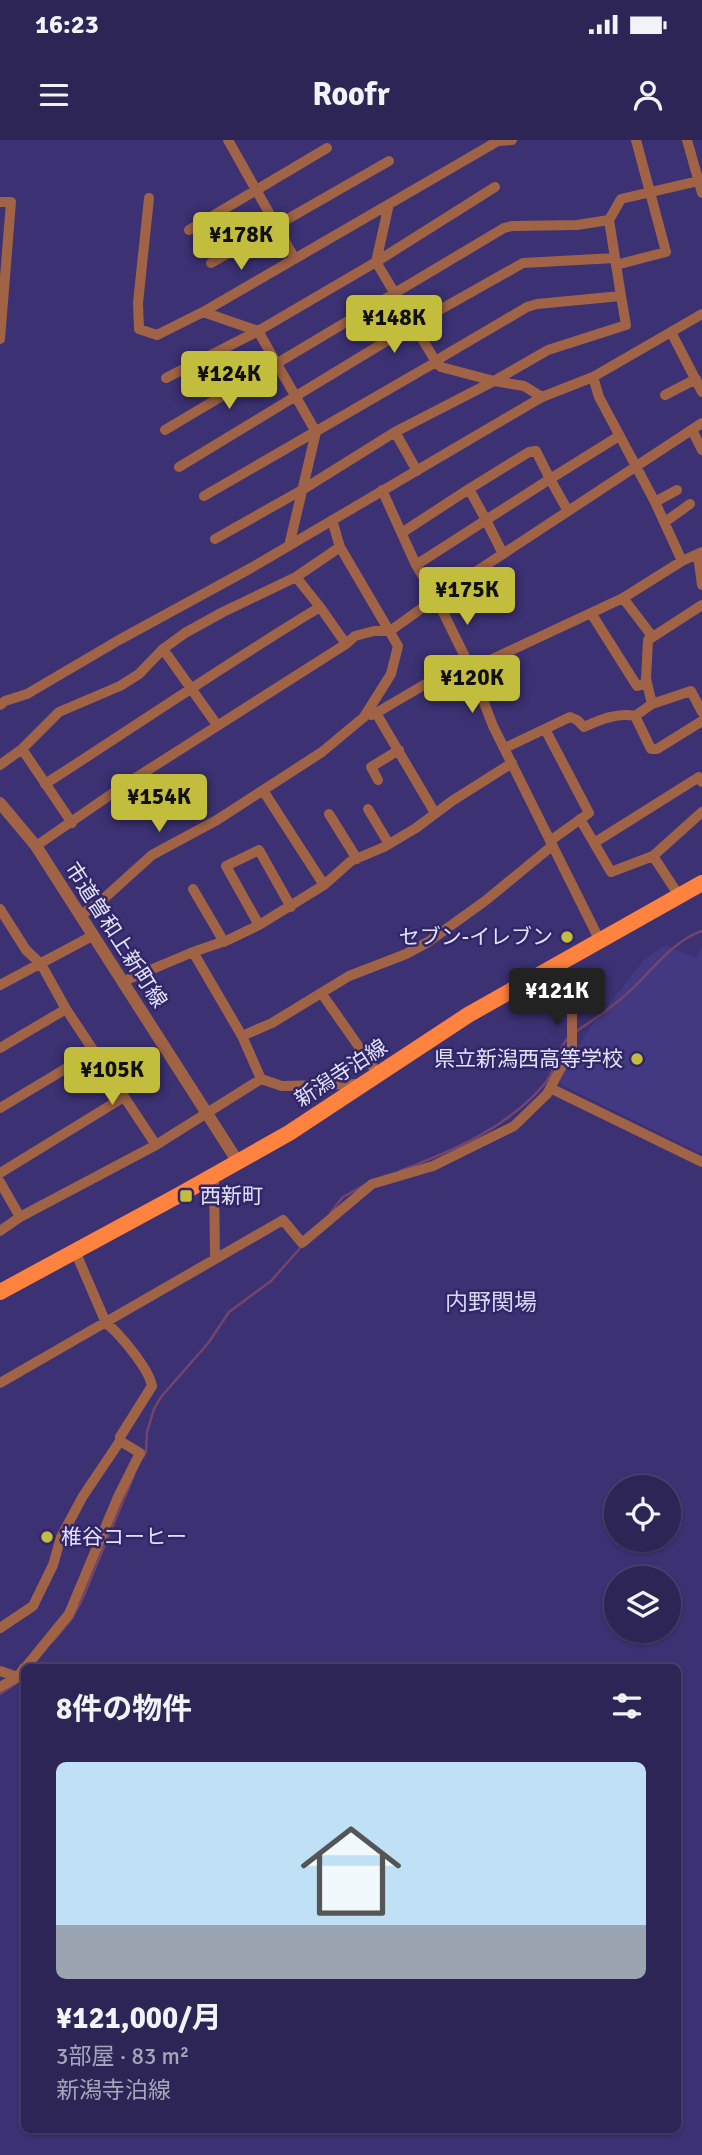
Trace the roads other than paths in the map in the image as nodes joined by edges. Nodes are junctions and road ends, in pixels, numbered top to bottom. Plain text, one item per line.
1 (228, 140) edge
2 (512, 140) edge
3 (637, 140) edge
4 (687, 140) edge
5 (327, 148) dead end
6 (389, 161) dead end
7 (700, 180) edge
8 (495, 187) dead end
9 (255, 190) junction
10 (702, 192) edge
11 (650, 193) junction
12 (149, 198) dead end
13 (0, 202) edge
14 (389, 204) junction
15 (610, 220) junction
16 (276, 226) junction
17 (189, 230) dead end
18 (295, 259) junction
19 (615, 261) junction
20 (376, 262) junction
21 (211, 263) dead end
22 (395, 295) junction
23 (621, 296) junction
24 (203, 312) junction
25 (702, 314) edge
26 (413, 325) junction
27 (258, 331) junction
28 (671, 332) junction
29 (0, 339) edge
30 (436, 362) junction
31 (278, 365) junction
32 (593, 377) junction
33 (166, 378) dead end
34 (494, 381) junction
35 (700, 386) edge
36 (665, 395) dead end
37 (297, 397) junction
38 (542, 397) junction
39 (702, 423) edge
40 (165, 430) dead end
41 (692, 430) junction
42 (316, 432) junction
43 (395, 432) junction
44 (619, 436) junction
45 (702, 450) edge
46 (178, 467) dead end
47 (635, 467) junction
48 (417, 471) junction
49 (550, 480) junction
50 (469, 489) junction
51 (302, 490) junction
52 (382, 490) junction
53 (677, 490) dead end
54 (204, 496) dead end
55 (656, 502) junction
56 (690, 505) dead end
57 (568, 511) junction
58 (332, 520) junction
59 (486, 520) junction
60 (666, 522) junction
61 (403, 532) junction
62 (215, 539) dead end
63 (289, 546) junction
64 (340, 547) junction
65 (503, 554) junction
66 (700, 554) edge
67 (682, 561) junction
68 (416, 565) junction
69 (296, 577) junction
70 (702, 585) edge
71 (436, 598) junction
72 (623, 598) junction
73 (702, 605) edge
74 (320, 607) junction
75 (591, 613) junction
76 (390, 631) junction
77 (652, 636) junction
78 (346, 644) junction
79 (163, 649) junction
80 (471, 669) junction
81 (646, 682) junction
82 (191, 690) junction
83 (652, 704) junction
84 (0, 705) edge
85 (702, 712) edge
86 (376, 713) junction
87 (635, 716) junction
88 (364, 717) junction
89 (702, 721) edge
90 (217, 725) junction
91 (545, 729) junction
92 (505, 748) junction
93 (22, 749) junction
94 (399, 750) junction
95 (512, 763) junction
96 (0, 765) edge
97 (378, 780) dead end
98 (702, 782) edge
99 (46, 784) junction
100 (264, 792) junction
101 (0, 803) edge
102 (368, 809) dead end
103 (435, 813) junction
104 (702, 813) edge
105 (329, 814) dead end
106 (580, 819) junction
107 (72, 823) junction
108 (594, 843) junction
109 (389, 844) junction
110 (551, 844) junction
111 (36, 846) junction
112 (653, 856) junction
113 (357, 859) junction
114 (702, 883) edge
115 (324, 885) junction
116 (193, 889) dead end
117 (680, 897) junction
118 (291, 907) junction
119 (1, 912) edge
120 (81, 915) junction
121 (259, 926) junction
122 (94, 935) junction
123 (600, 941) junction
124 (224, 942) junction
125 (193, 952) junction
126 (41, 964) junction
127 (554, 966) junction
128 (124, 982) junction
129 (0, 985) edge
130 (322, 995) junction
131 (66, 1009) junction
132 (242, 1036) junction
133 (0, 1048) edge
134 (95, 1051) junction
135 (378, 1074) junction
136 (261, 1079) junction
137 (363, 1084) junction
138 (550, 1088) junction
139 (124, 1097) junction
140 (0, 1108) edge
141 (206, 1112) junction
142 (156, 1145) junction
143 (238, 1162) junction
144 (702, 1162) edge
145 (0, 1174) edge
146 (214, 1176) junction
147 (0, 1182) edge
148 (20, 1217) junction
149 (0, 1231) edge
150 (75, 1251) junction
151 (215, 1259) junction
152 (0, 1292) edge
153 (106, 1323) junction
154 (0, 1383) edge
155 (120, 1441) junction
156 (0, 1628) edge
157 (28, 1664) edge
158 (0, 1671) edge
159 (21, 1671) edge
160 (21, 1672) edge
161 (0, 1687) edge

1 - 9 street
2 - 14 street
3 - 11 street
4 - 7 street
5 - 9 street
6 - 16 street
7 - 10 street
7 - 11 street
8 - 20 street
9 - 16 street
9 - 17 street
11 - 15 street
11 - 19 street
12 - 24 street
13 - 29 street
14 - 18 street
14 - 20 street
15 - 19 street
15 - 22 street
16 - 18 street
16 - 21 street
18 - 24 street
19 - 23 street
19 - 26 street
20 - 22 street
20 - 27 street
22 - 26 street
22 - 31 street
23 - 30 street
23 - 34 street
24 - 27 street
25 - 28 street
26 - 30 street
26 - 37 street
27 - 31 street
27 - 33 street
28 - 32 street
28 - 35 street
30 - 34 street
30 - 42 street
31 - 37 street
31 - 40 street
32 - 38 street
32 - 44 street
34 - 38 street
34 - 43 street
35 - 36 street
37 - 42 street
37 - 46 street
38 - 48 street
39 - 41 street
41 - 45 street
41 - 47 street
42 - 51 street
42 - 54 street
43 - 48 street
43 - 51 street
44 - 47 street
44 - 49 street
47 - 55 street
47 - 57 street
48 - 52 street
49 - 50 street
49 - 57 street
49 - 59 street
50 - 59 street
50 - 61 street
51 - 62 street
51 - 63 street
52 - 58 street
52 - 61 street
53 - 55 street
55 - 60 street
56 - 60 street
57 - 65 street
58 - 63 street
58 - 64 street
59 - 65 street
59 - 68 street
60 - 67 street
61 - 68 street
63 - 84 street
64 - 69 street
64 - 76 street
65 - 71 street
66 - 67 street
66 - 70 street
67 - 72 street
68 - 71 street
69 - 74 street
69 - 79 street
71 - 76 street
71 - 80 street
72 - 75 street
72 - 77 street
73 - 77 street
74 - 78 street
74 - 82 street
75 - 80 street
75 - 81 street
76 - 78 street
76 - 88 street
77 - 81 street
78 - 90 street
79 - 82 street
79 - 93 street
80 - 86 street
80 - 92 street
81 - 83 street
82 - 90 street
82 - 99 street
83 - 85 street
83 - 87 street
86 - 88 street
86 - 94 street
87 - 89 street
87 - 91 street
88 - 100 street
90 - 107 street
91 - 92 street
91 - 106 street
92 - 95 street
93 - 96 street
93 - 99 street
94 - 97 street
94 - 103 street
95 - 103 street
95 - 110 street
98 - 108 street
99 - 107 street
100 - 115 street
100 - 120 street
101 - 111 street, 市道曽和上新町線
102 - 109 street
103 - 109 street
104 - 112 street
105 - 113 street
106 - 108 street
106 - 110 street
107 - 111 street
108 - 112 street
109 - 113 street
110 - 123 street
110 - 130 street
111 - 120 street, 市道曽和上新町線
112 - 117 street
113 - 115 street
114 - 117 main road, 新潟寺泊線
115 - 118 street
116 - 124 street
117 - 123 main road, 新潟寺泊線
118 - 121 street
118 - 121 street
119 - 126 street
120 - 122 street, 市道曽和上新町線
121 - 124 street
122 - 126 street
122 - 128 street, 市道曽和上新町線
123 - 127 main road, 新潟寺泊線
124 - 125 street
125 - 128 street
125 - 132 street
126 - 129 street
126 - 131 street
127 - 135 main road, 新潟寺泊線
127 - 138 street
128 - 141 street, 市道曽和上新町線
130 - 132 street
130 - 135 street
131 - 133 street
131 - 134 street
132 - 136 street
134 - 139 street
134 - 140 street
135 - 137 main road, 新潟寺泊線
136 - 137 street
136 - 141 street
137 - 143 main road, 新潟寺泊線
138 - 144 street
138 - 151 street
139 - 142 street
139 - 145 street
141 - 142 street
141 - 143 street, 市道曽和上新町線
142 - 148 street
143 - 146 main road, 新潟寺泊線
146 - 150 main road, 新潟寺泊線
146 - 151 street
147 - 148 street
148 - 149 street
150 - 152 main road, 新潟寺泊線
150 - 153 street
151 - 153 street
153 - 154 street
153 - 155 street
155 - 156 street
155 - 157 street
158 - 159 street
160 - 161 street

